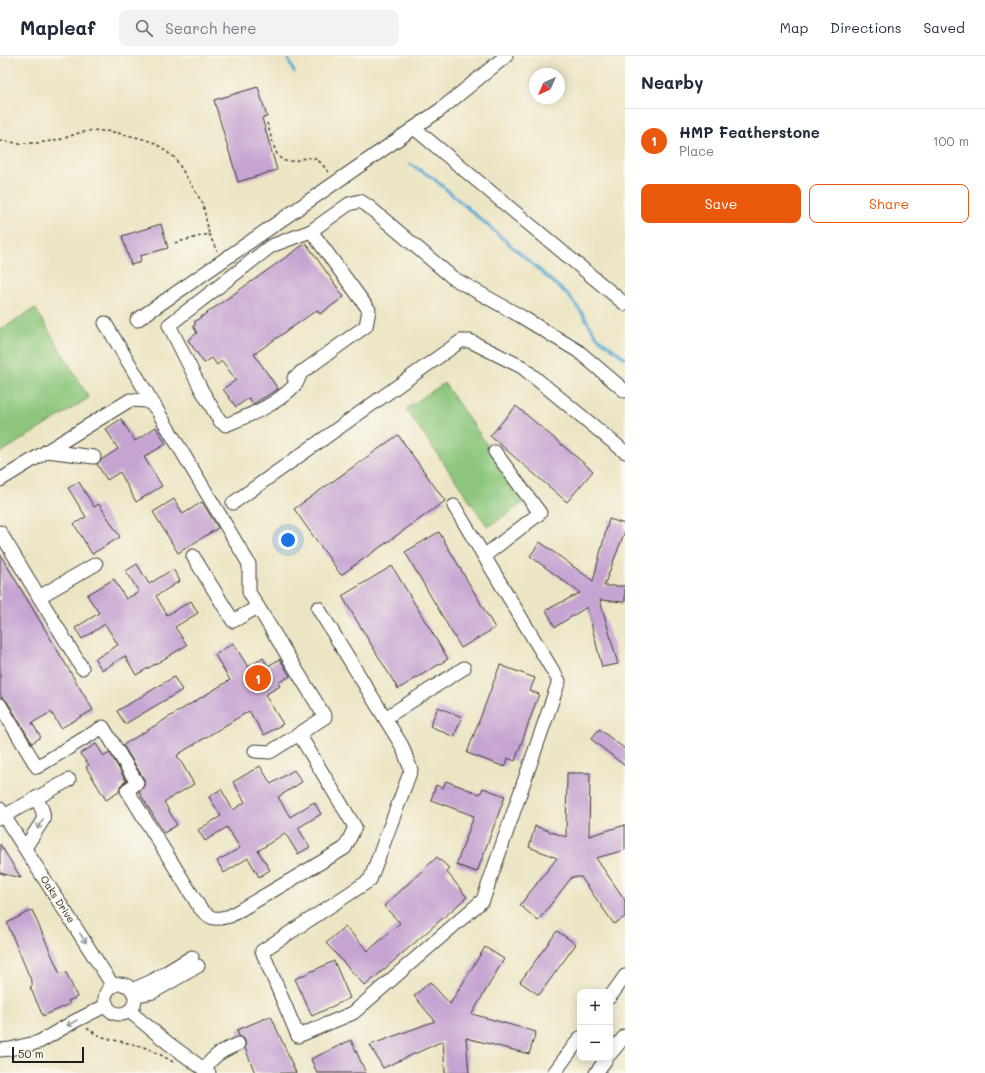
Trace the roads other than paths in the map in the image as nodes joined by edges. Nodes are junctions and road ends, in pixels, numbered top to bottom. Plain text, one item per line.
1 (506, 56) edge
2 (414, 128) junction
3 (311, 231) junction
4 (625, 304) edge
5 (137, 320) dead end
6 (105, 323) dead end
7 (301, 372) junction
8 (284, 385) dead end
9 (625, 392) edge
10 (156, 408) junction
11 (47, 451) junction
12 (495, 452) dead end
13 (625, 452) edge
14 (94, 457) dead end
15 (0, 480) edge
16 (233, 503) dead end
17 (454, 506) dead end
18 (0, 532) edge
19 (193, 556) dead end
20 (484, 556) junction
21 (96, 564) dead end
22 (39, 597) junction
23 (258, 607) junction
24 (318, 608) dead end
25 (82, 668) dead end
26 (464, 668) dead end
27 (0, 705) edge
28 (385, 718) junction
29 (299, 734) junction
30 (255, 751) dead end
31 (69, 780) dead end
32 (36, 798) junction
33 (1, 814) edge
34 (25, 848) junction
35 (195, 961) dead end
36 (625, 976) edge
37 (113, 986) junction
38 (133, 992) junction
39 (613, 993) edge
40 (107, 1005) junction
41 (129, 1010) junction
42 (625, 1036) edge
43 (577, 1042) edge
44 (238, 1044) dead end
45 (0, 1050) edge
46 (613, 1050) edge
47 (605, 1061) edge
48 (207, 1071) edge
49 (554, 1073) edge
50 (596, 1073) edge

1 - 2 street
2 - 4 street
2 - 5 street
3 - 7 street
3 - 7 street
3 - 9 street
6 - 10 street
7 - 8 street
10 - 11 street
10 - 23 street
11 - 14 street
11 - 15 street
12 - 20 street
13 - 16 street
17 - 20 street
18 - 22 street
19 - 23 street
20 - 28 street
21 - 22 street
22 - 25 street
23 - 29 street
24 - 28 street
26 - 28 street
27 - 29 street
29 - 30 street
31 - 32 street
32 - 33 street
32 -> 34 street
33 - 34 street, Oaks Drive
34 -> 37 street, Oaks Drive
35 - 38 street
36 - 39 street
37 - 38 street
37 - 40 street
38 - 41 street
40 - 41 street
40 -> 45 street
41 - 48 street
42 - 46 street
43 - 49 street
44 - 48 street
47 - 50 street

